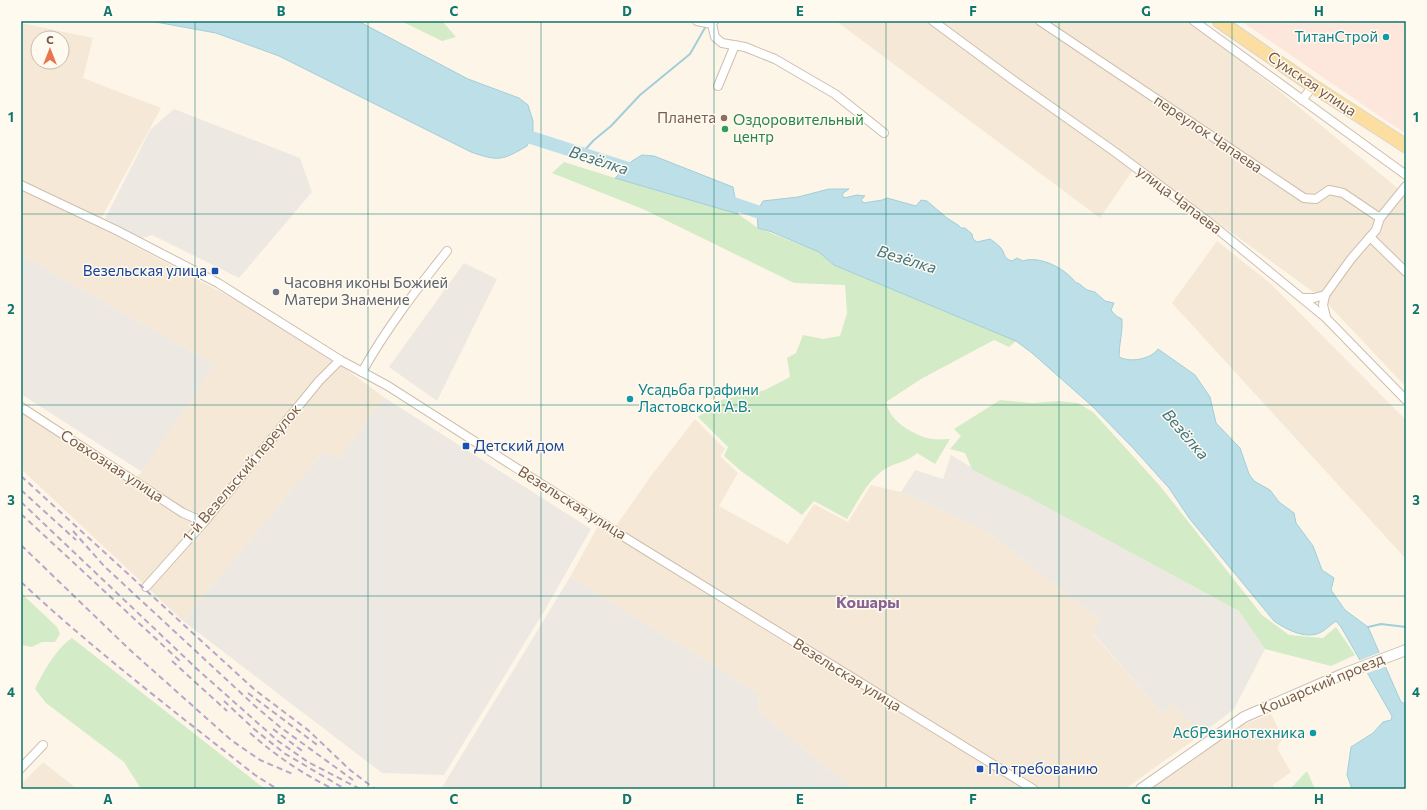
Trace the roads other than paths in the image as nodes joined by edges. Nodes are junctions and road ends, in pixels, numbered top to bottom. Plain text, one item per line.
1 (933, 21) edge
2 (1040, 21) edge
3 (1194, 21) edge
4 (1219, 21) edge
5 (699, 22) edge
6 (713, 22) edge
7 (735, 45) junction
8 (718, 86) dead end
9 (1313, 86) junction
10 (1302, 100) junction
11 (884, 133) dead end
12 (1406, 146) edge
13 (1406, 175) edge
14 (21, 185) edge
15 (1406, 186) edge
16 (1380, 218) junction
17 (1370, 237) junction
18 (447, 251) dead end
19 (1406, 272) edge
20 (1325, 295) junction
21 (1303, 298) junction
22 (1326, 318) junction
23 (340, 360) junction
24 (362, 372) junction
25 (1406, 400) edge
26 (21, 407) edge
27 (204, 522) junction
28 (146, 587) dead end
29 (1406, 650) edge
30 (43, 745) dead end
31 (21, 768) edge
32 (1033, 789) edge
33 (1141, 789) edge

1 - 21 street, улица Чапаева
2 - 16 street, переулок Чапаева
3 - 10 street
4 - 9 main road, Сумская улица
5 - 6 street
6 - 7 street
7 - 8 street
7 - 11 street
9 - 10 street
9 - 12 main road, Сумская улица
10 - 13 street
14 - 23 street, Везельская улица
15 - 16 street
16 - 17 street
17 - 19 street
17 - 20 street
18 - 24 street
20 - 21 street
20 - 22 street
21 - 22 street, улица Чапаева
22 - 25 street, улица Чапаева
23 - 24 street, Везельская улица
23 - 27 street, 1-й Везельский переулок
24 - 32 street, Везельская улица
26 - 27 street, Совхозная улица
27 - 28 street, 1-й Везельский переулок
29 - 33 street, Кошарский проезд
30 - 31 street

